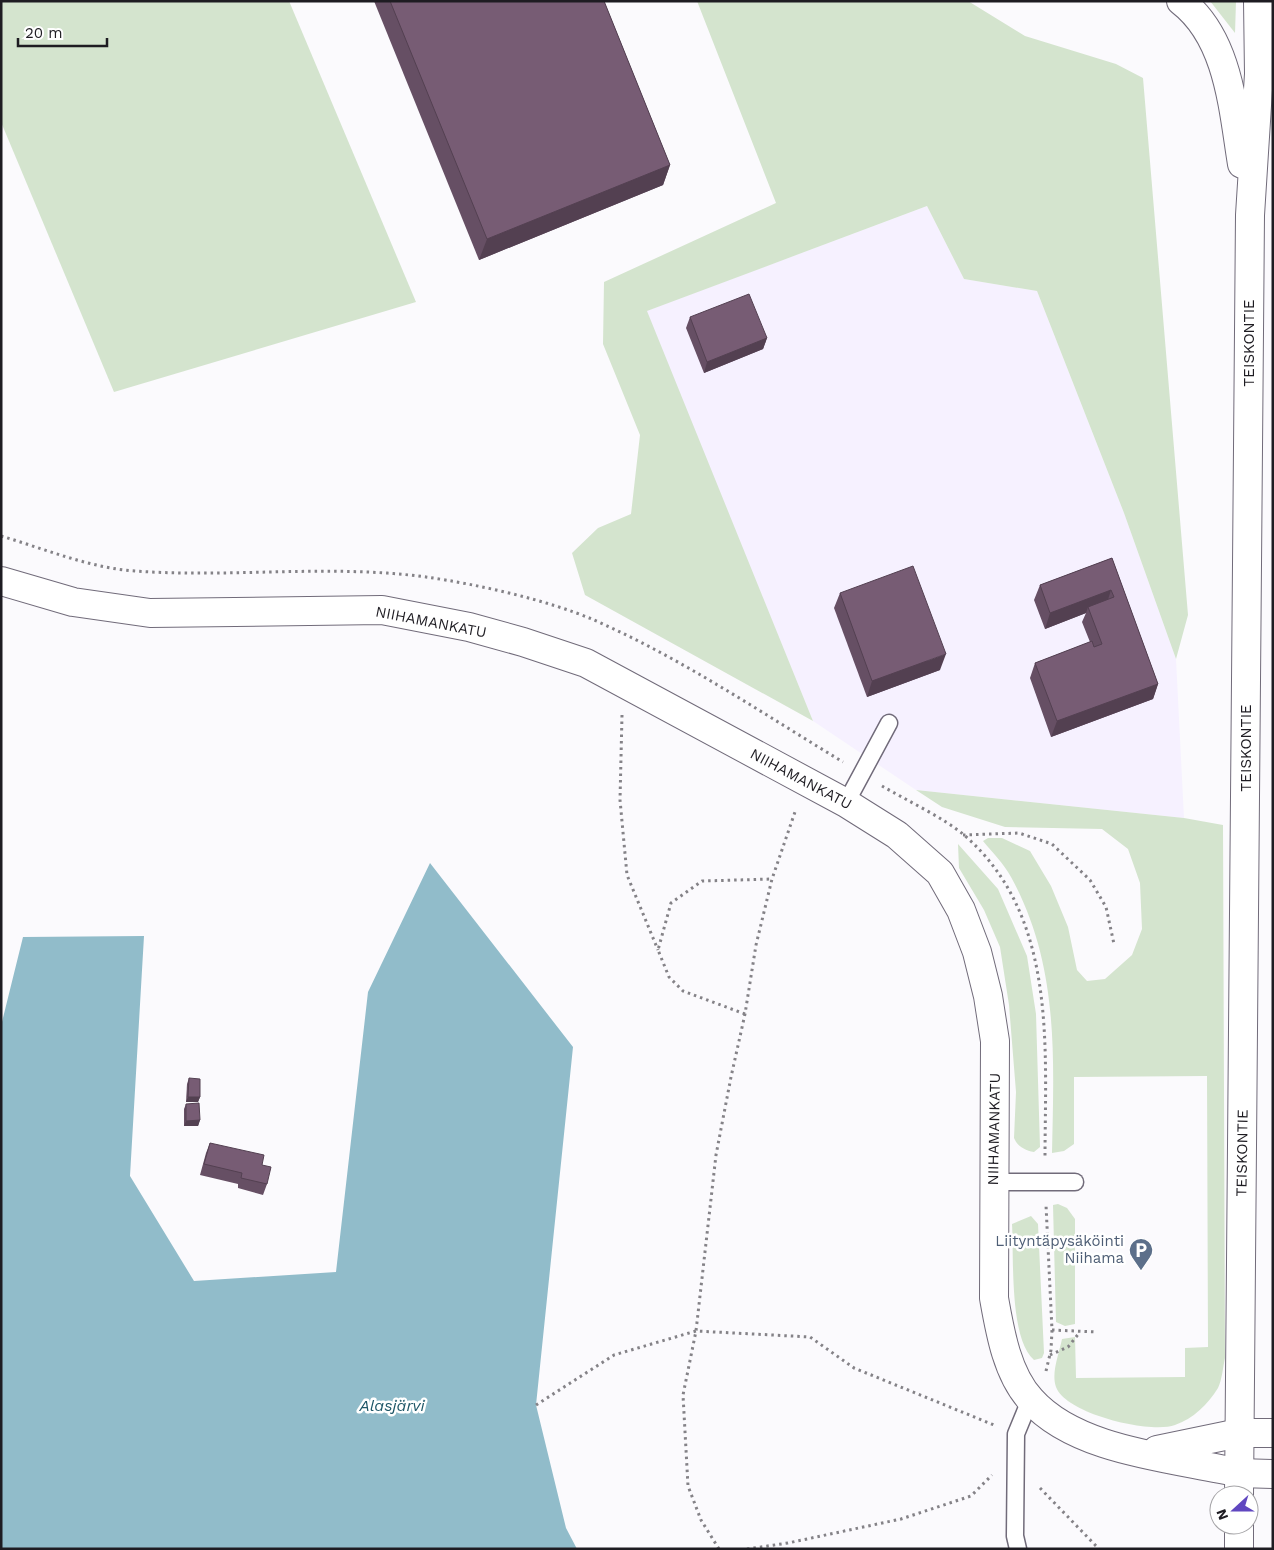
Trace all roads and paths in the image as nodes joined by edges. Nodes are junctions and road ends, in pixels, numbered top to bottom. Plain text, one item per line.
1 (1181, 1) edge
2 (1258, 1) edge
3 (1250, 215) junction
4 (1, 536) edge
5 (1, 581) edge
6 (623, 683) junction
7 (889, 723) dead end
8 (862, 774) junction
9 (806, 781) junction
10 (846, 803) junction
11 (963, 835) junction
12 (772, 879) junction
13 (1114, 944) dead end
14 (658, 950) junction
15 (745, 1014) junction
16 (1045, 1181) junction
17 (994, 1182) junction
18 (1075, 1182) dead end
19 (1052, 1330) junction
20 (696, 1331) junction
21 (1080, 1332) junction
22 (1097, 1332) dead end
23 (1050, 1355) junction
24 (1030, 1400) junction
25 (536, 1405) dead end
26 (1239, 1433) junction
27 (1273, 1433) edge
28 (1016, 1434) junction
29 (1143, 1453) junction
30 (1014, 1454) junction
31 (1273, 1474) edge
32 (1239, 1484) edge
33 (1239, 1535) edge
34 (719, 1549) edge
35 (747, 1549) edge
36 (1018, 1549) edge
37 (1099, 1549) edge
38 (1239, 1549) edge

1 - 3 main road
2 - 3 main road, TEISKONTIE
3 - 26 main road, TEISKONTIE
4 - 8 path
5 - 6 main road, NIIHAMANKATU
6 - 9 main road, NIIHAMANKATU
6 - 14 path
7 - 8 lane
8 - 10 lane
8 - 11 path
9 - 10 main road, NIIHAMANKATU
9 - 12 path
10 - 17 main road, NIIHAMANKATU
11 - 13 path
11 - 16 path
12 - 14 path
12 - 15 path
14 - 15 path
15 - 20 path
16 - 17 lane
16 - 18 lane
16 - 19 path
17 - 24 main road, NIIHAMANKATU
19 - 21 path
19 - 23 path
20 - 25 path
20 - 28 path
20 - 34 path
21 - 22 path
21 - 23 path
23 - 24 path
24 - 28 lane
24 - 29 main road, NIIHAMANKATU
26 - 27 main road, NIIHAMANKATU
26 - 29 main road, NIIHAMANKATU
26 - 32 main road, TEISKONTIE
28 - 30 lane
29 - 32 main road, NIIHAMANKATU
30 - 35 path
30 - 36 lane
30 - 37 path
31 - 32 main road, NIIHAMANKATU
33 - 38 main road

